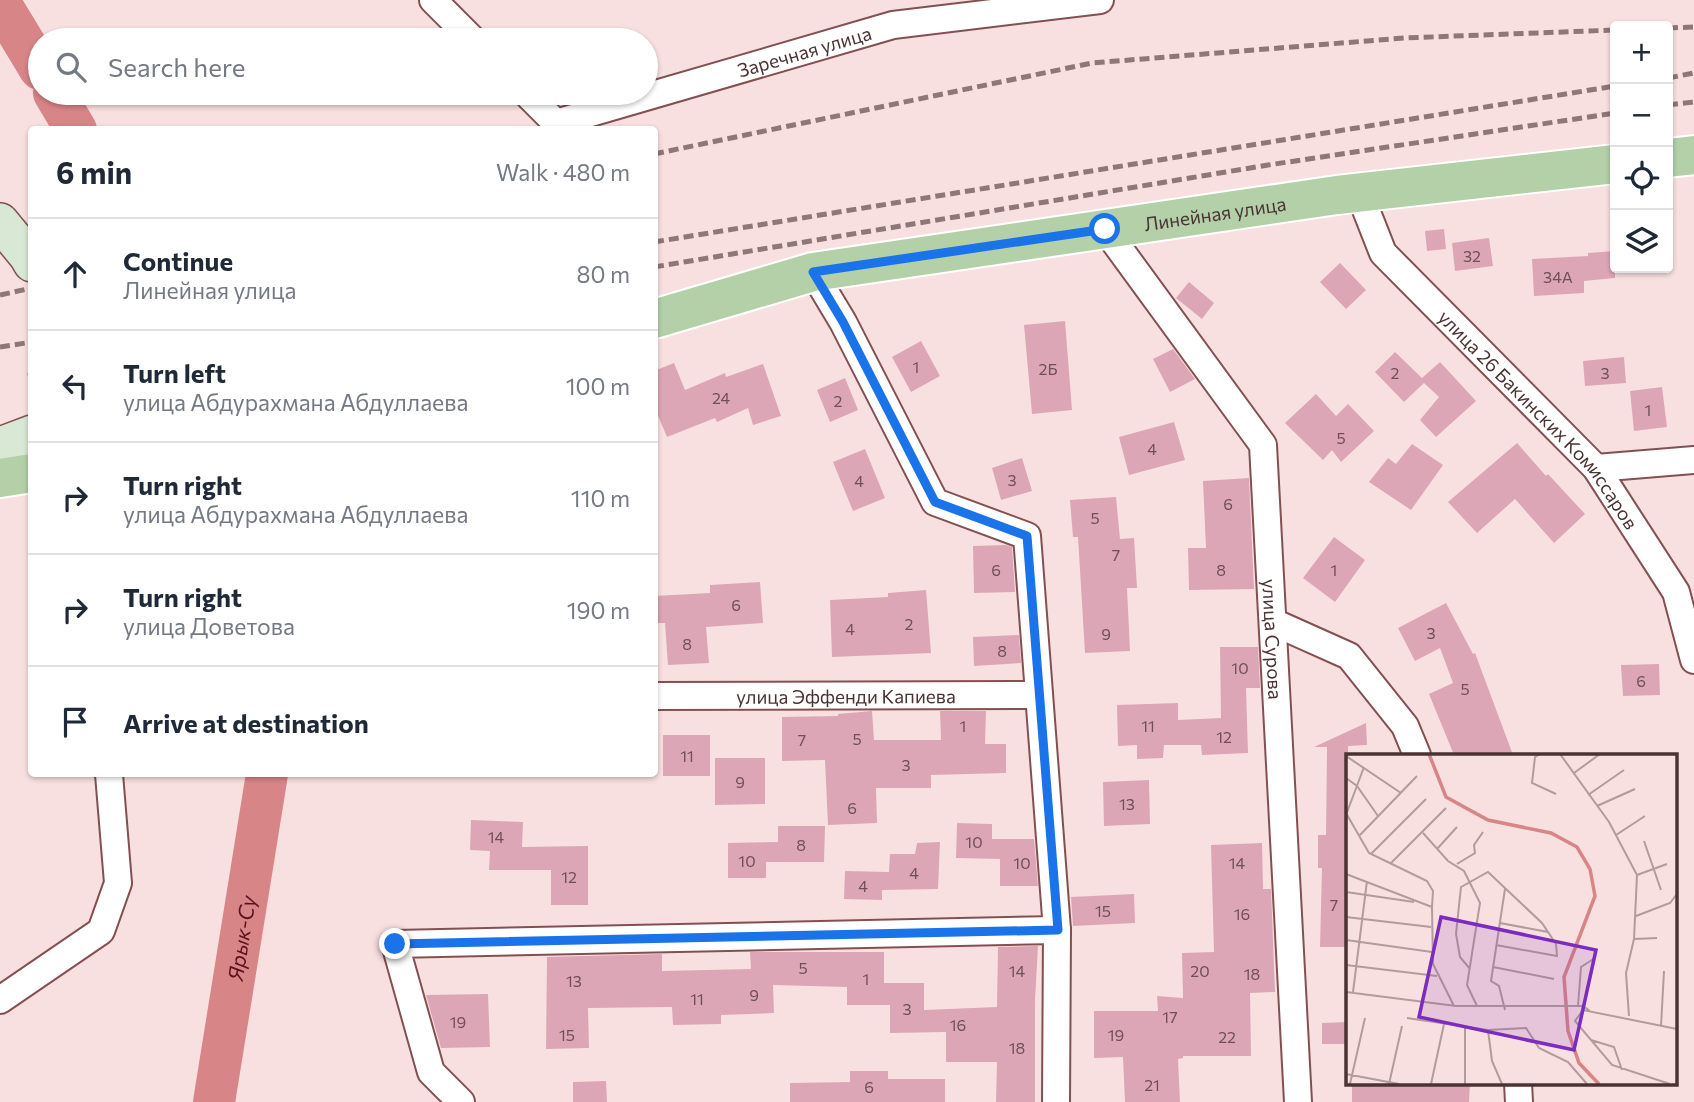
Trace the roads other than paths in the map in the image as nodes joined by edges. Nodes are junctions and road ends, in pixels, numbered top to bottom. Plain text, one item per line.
1 (433, 0) edge
2 (1100, 0) edge
3 (943, 9) edge
4 (461, 28) edge
5 (658, 93) edge
6 (538, 105) edge
7 (618, 105) edge
8 (1694, 155) edge
9 (1673, 157) edge
10 (1610, 165) edge
11 (1359, 192) junction
12 (0, 222) edge
13 (1105, 229) junction
14 (28, 256) edge
15 (813, 272) junction
16 (658, 319) edge
17 (28, 440) edge
18 (1694, 460) edge
19 (1596, 468) junction
20 (9, 469) edge
21 (1273, 622) junction
22 (1694, 660) edge
23 (1039, 695) junction
24 (658, 696) edge
25 (1416, 754) edge
26 (109, 777) edge
27 (1058, 930) junction
28 (0, 1000) edge
29 (1518, 1084) edge
30 (461, 1102) edge
31 (1056, 1102) edge
32 (1298, 1102) edge
33 (1519, 1102) edge

1 - 4 street
2 - 3 street, Заречная улица
3 - 5 street, Заречная улица
6 - 7 street, Заречная улица
8 - 9 main road
10 - 11 main road, Линейная улица
11 - 13 main road, Линейная улица
11 - 19 street, улица 26 Бакинских Комиссаров
12 - 14 main road
13 - 15 main road, Линейная улица
13 - 21 street, улица Сурова
15 - 16 main road, Линейная улица
15 - 23 street
17 - 20 main road
18 - 19 street
19 - 22 street, улица 26 Бакинских Комиссаров
21 - 25 street
21 - 32 street, улица Сурова
23 - 24 street, улица Эффенди Капиева
23 - 27 street
26 - 28 street
27 - 30 street
27 - 31 street
29 - 33 street

